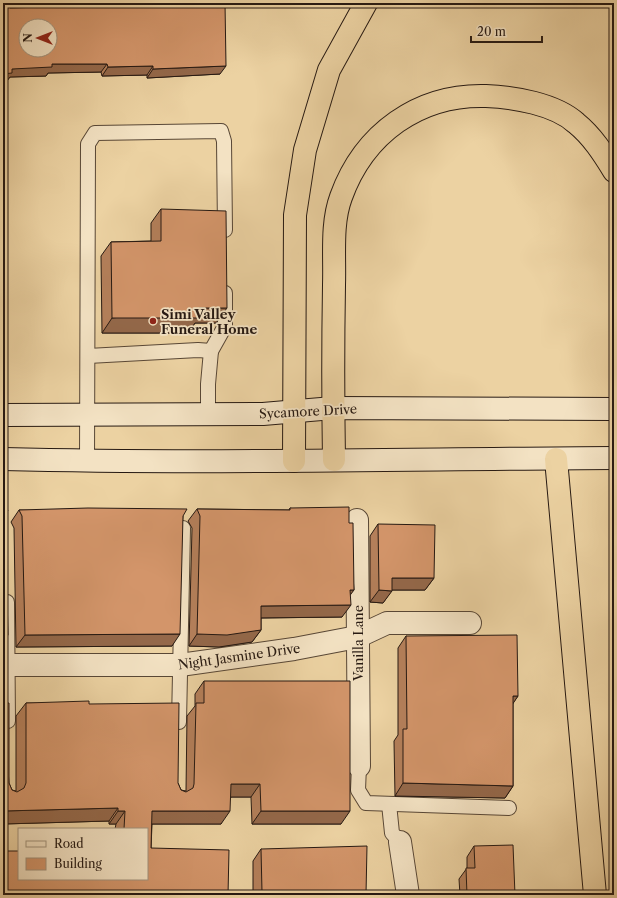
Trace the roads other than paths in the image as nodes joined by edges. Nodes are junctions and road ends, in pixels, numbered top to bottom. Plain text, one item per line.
1 (366, 3) edge
2 (614, 171) edge
3 (225, 241) edge
4 (225, 280) edge
5 (211, 351) junction
6 (88, 356) junction
7 (334, 408) junction
8 (614, 409) edge
9 (295, 412) junction
10 (208, 413) junction
11 (3, 415) edge
12 (87, 415) junction
13 (614, 458) edge
14 (3, 459) edge
15 (556, 459) junction
16 (334, 460) junction
17 (87, 461) junction
18 (294, 461) junction
19 (357, 520) dead end
20 (183, 528) edge
21 (6, 589) edge
22 (470, 622) dead end
23 (357, 638) junction
24 (6, 665) edge
25 (180, 665) junction
26 (8, 734) edge
27 (178, 734) edge
28 (358, 766) joint
29 (389, 804) junction
30 (509, 808) dead end
31 (400, 842) joint
32 (408, 895) edge
33 (595, 895) edge

1 - 9 highway
2 - 7 highway
3 - 6 lane
4 - 5 lane
5 - 6 lane
5 - 10 lane
6 - 12 lane
7 - 8 main road, Sycamore Drive
7 - 9 main road, Sycamore Drive
7 - 16 highway
9 - 10 main road, Sycamore Drive
9 - 18 highway
10 - 12 main road, Sycamore Drive
11 - 12 main road, Sycamore Drive
12 - 17 lane
13 - 15 main road
14 - 17 main road
15 - 16 main road
15 - 33 highway
16 - 18 main road
17 - 18 main road
19 - 23 main road, Vanilla Lane
20 - 25 lane
21 - 24 lane
22 - 23 main road, Night Jasmine Drive
23 - 25 main road, Night Jasmine Drive
23 - 28 main road, Vanilla Lane
24 - 25 main road, Night Jasmine Drive
24 - 26 lane
25 - 27 lane
28 - 29 lane
29 - 30 lane
29 - 31 lane
31 - 32 main road

